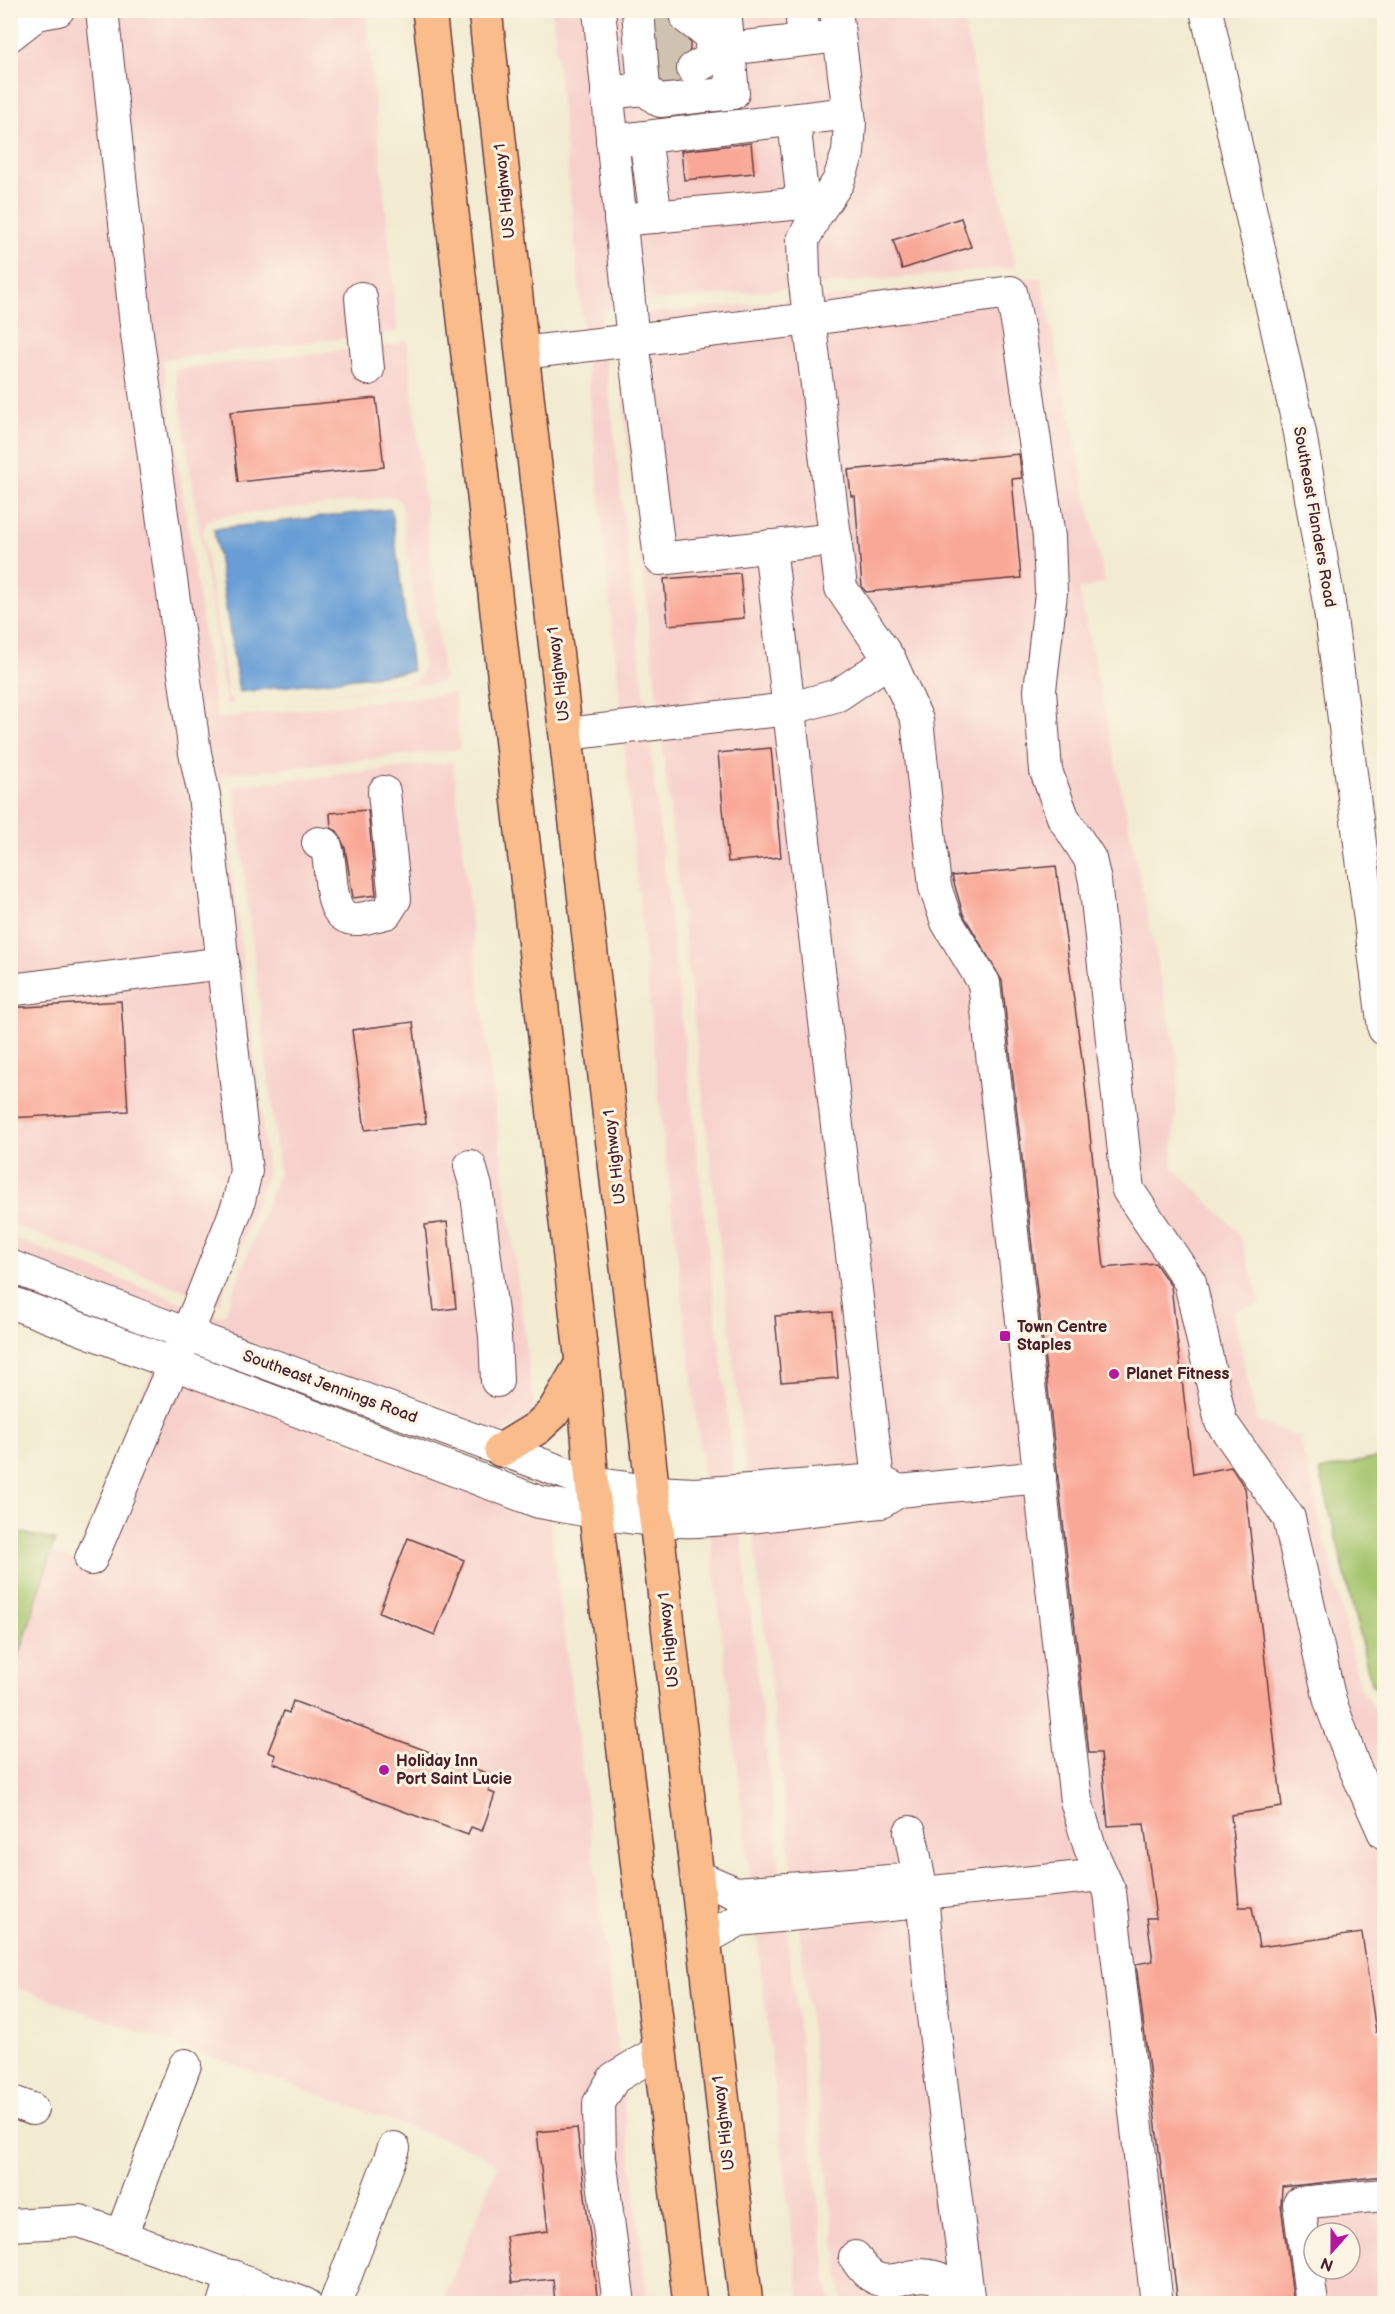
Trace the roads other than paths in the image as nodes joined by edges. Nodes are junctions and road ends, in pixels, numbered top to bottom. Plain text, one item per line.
1 (58, 10) edge
2 (102, 10) edge
3 (429, 10) edge
4 (468, 10) edge
5 (485, 10) edge
6 (725, 10) edge
7 (1206, 10) edge
8 (600, 16) edge
9 (837, 23) edge
10 (802, 25) edge
11 (10, 35) edge
12 (690, 43) tunnel mouth
13 (647, 44) edge
14 (489, 47) junction
15 (728, 49) junction
16 (608, 93) junction
17 (849, 114) junction
18 (794, 120) junction
19 (645, 137) junction
20 (612, 141) junction
21 (814, 202) junction
22 (656, 217) junction
23 (620, 220) junction
24 (361, 298) dead end
25 (810, 320) junction
26 (633, 341) junction
27 (522, 353) junction
28 (368, 369) dead end
29 (836, 539) junction
30 (770, 546) junction
31 (890, 660) junction
32 (789, 709) junction
33 (566, 734) junction
34 (384, 792) dead end
35 (318, 843) dead end
36 (223, 963) junction
37 (10, 990) edge
38 (1384, 1028) edge
39 (470, 1166) dead end
40 (10, 1266) edge
41 (10, 1302) edge
42 (187, 1334) junction
43 (582, 1363) junction
44 (175, 1364) junction
45 (497, 1381) dead end
46 (501, 1450) junction
47 (1040, 1477) junction
48 (889, 1486) junction
49 (594, 1498) junction
50 (655, 1506) junction
51 (91, 1559) dead end
52 (910, 1832) dead end
53 (1384, 1833) edge
54 (696, 1875) junction
55 (1102, 1875) junction
56 (922, 1893) junction
57 (703, 1940) junction
58 (659, 2051) junction
59 (185, 2064) dead end
60 (394, 2148) dead end
61 (1384, 2195) edge
62 (10, 2225) edge
63 (121, 2236) junction
64 (855, 2257) dead end
65 (229, 2290) edge
66 (305, 2304) edge
67 (335, 2304) edge
68 (619, 2304) edge
69 (690, 2304) edge
70 (746, 2304) edge
71 (950, 2304) edge
72 (969, 2304) edge
73 (1157, 2304) edge
74 (1312, 2304) edge

1 - 11 street
2 - 36 street
3 - 43 main road
4 - 14 main road
5 - 14 main road, US Highway 1
6 - 15 street
7 - 38 street, Southeast Flanders Road
8 - 13 street
8 - 16 street
9 - 10 street
9 - 17 street
10 - 15 street
12 - 15 street
13 - 15 street
13 - 16 street
14 - 27 main road, US Highway 1
16 - 20 street
17 - 18 street
17 - 21 street
18 - 19 street
18 - 21 street
19 - 20 street
19 - 22 street
20 - 23 street
21 - 22 street
21 - 25 street
22 - 23 street
23 - 26 street
24 - 28 street
25 - 26 street
25 - 29 street
25 - 53 street
26 - 27 street
26 - 30 street
27 - 33 main road, US Highway 1
29 - 30 street
29 - 31 street
30 - 32 street
31 - 32 street
31 - 47 street
32 - 33 street
32 - 48 street
33 - 50 main road, US Highway 1
34 - 35 street
36 - 37 street
36 - 42 street
39 - 45 street
40 - 42 street, Southeast Jennings Road
41 - 44 street, Southeast Jennings Road
42 - 44 street
42 - 46 street, Southeast Jennings Road
43 - 46 main road
43 - 49 main road
44 - 49 street, Southeast Jennings Road
44 - 51 street
46 - 49 street, Southeast Jennings Road
47 - 48 street, Southeast Jennings Road
47 - 55 street
48 - 50 street, Southeast Jennings Road
49 - 50 street, Southeast Jennings Road
49 - 58 main road
50 - 54 main road, US Highway 1
52 - 56 street
54 - 56 street
54 - 57 main road, US Highway 1
55 - 56 street
55 - 73 street
56 - 57 street
56 - 72 street
57 - 70 main road, US Highway 1
58 - 68 street
58 - 69 main road
59 - 63 street
60 - 67 street
61 - 74 street
62 - 63 street
63 - 65 street
64 - 71 street
65 - 66 street

